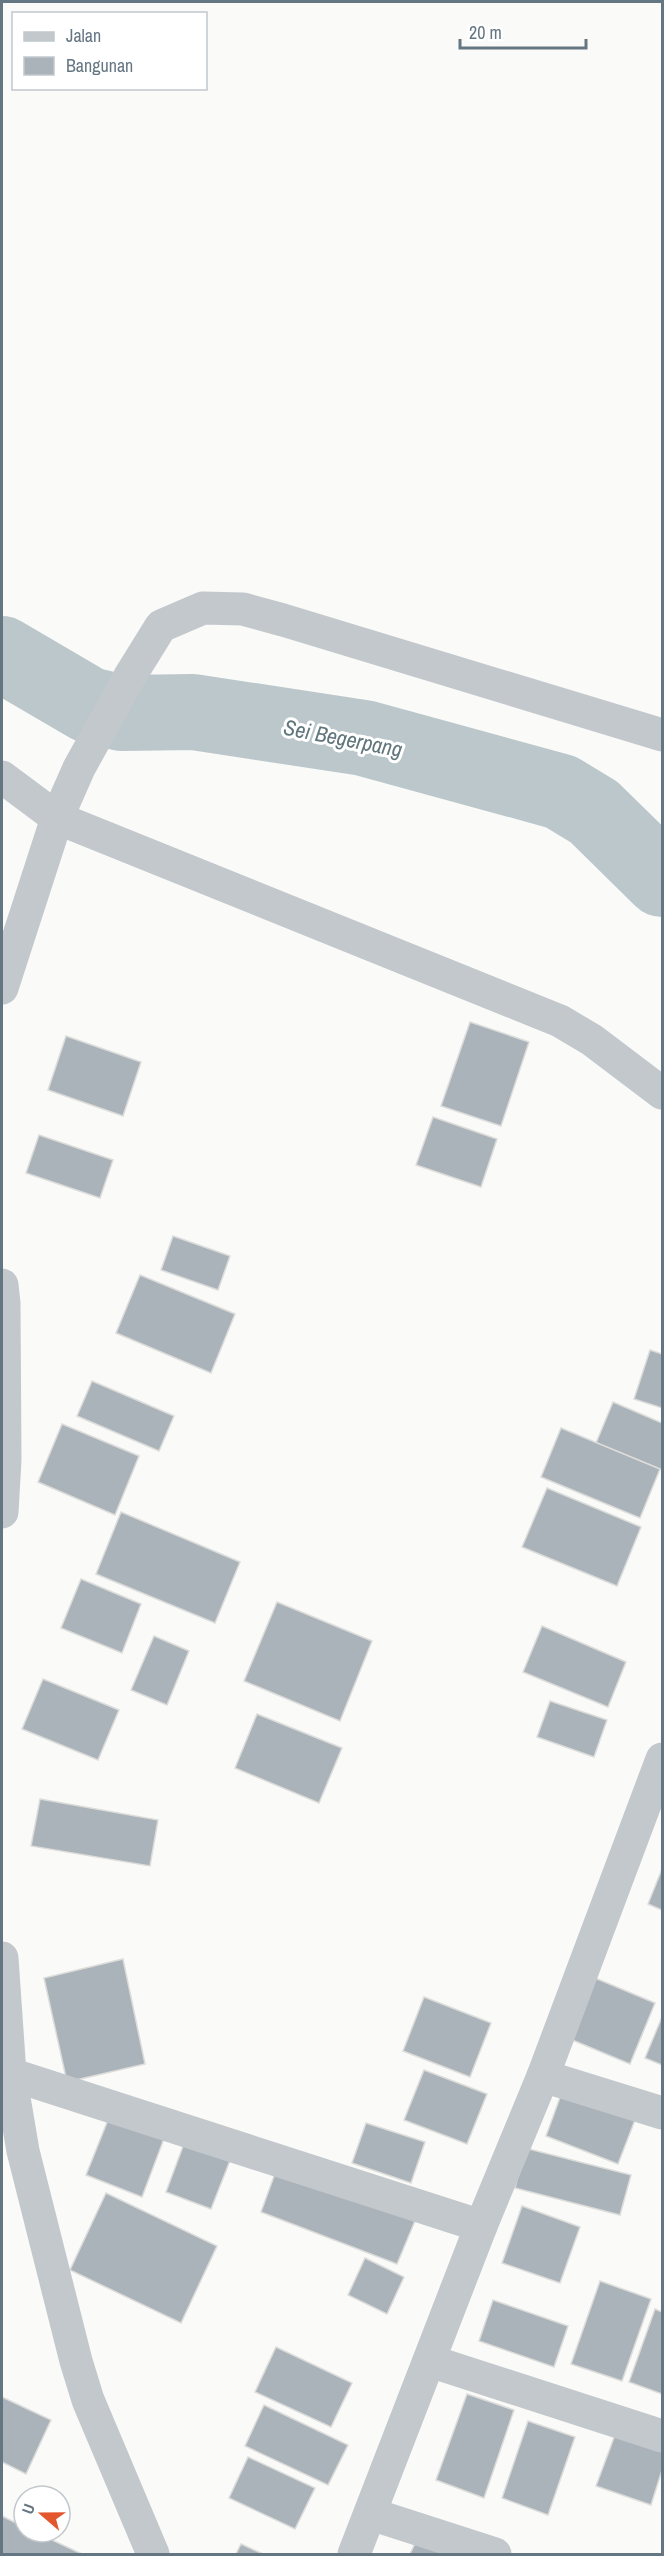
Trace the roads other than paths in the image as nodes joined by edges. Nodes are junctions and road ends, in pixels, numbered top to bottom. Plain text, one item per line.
1 (663, 735) edge
2 (2, 777) edge
3 (57, 818) junction
4 (2, 987) edge
5 (663, 1093) edge
6 (2, 1285) edge
7 (2, 1512) edge
8 (663, 1759) edge
9 (2, 1958) edge
10 (10, 2074) junction
11 (543, 2076) junction
12 (663, 2113) edge
13 (482, 2226) junction
14 (430, 2361) junction
15 (663, 2436) edge
16 (370, 2514) junction
17 (153, 2554) edge
18 (354, 2554) edge
19 (495, 2554) edge

1 - 3 street
2 - 3 street
3 - 4 street
3 - 5 street
6 - 7 street
8 - 11 street
9 - 10 street
10 - 13 street
10 - 17 street
11 - 12 street
11 - 13 street
13 - 14 street
14 - 15 street
14 - 16 street
16 - 18 street
16 - 19 street

